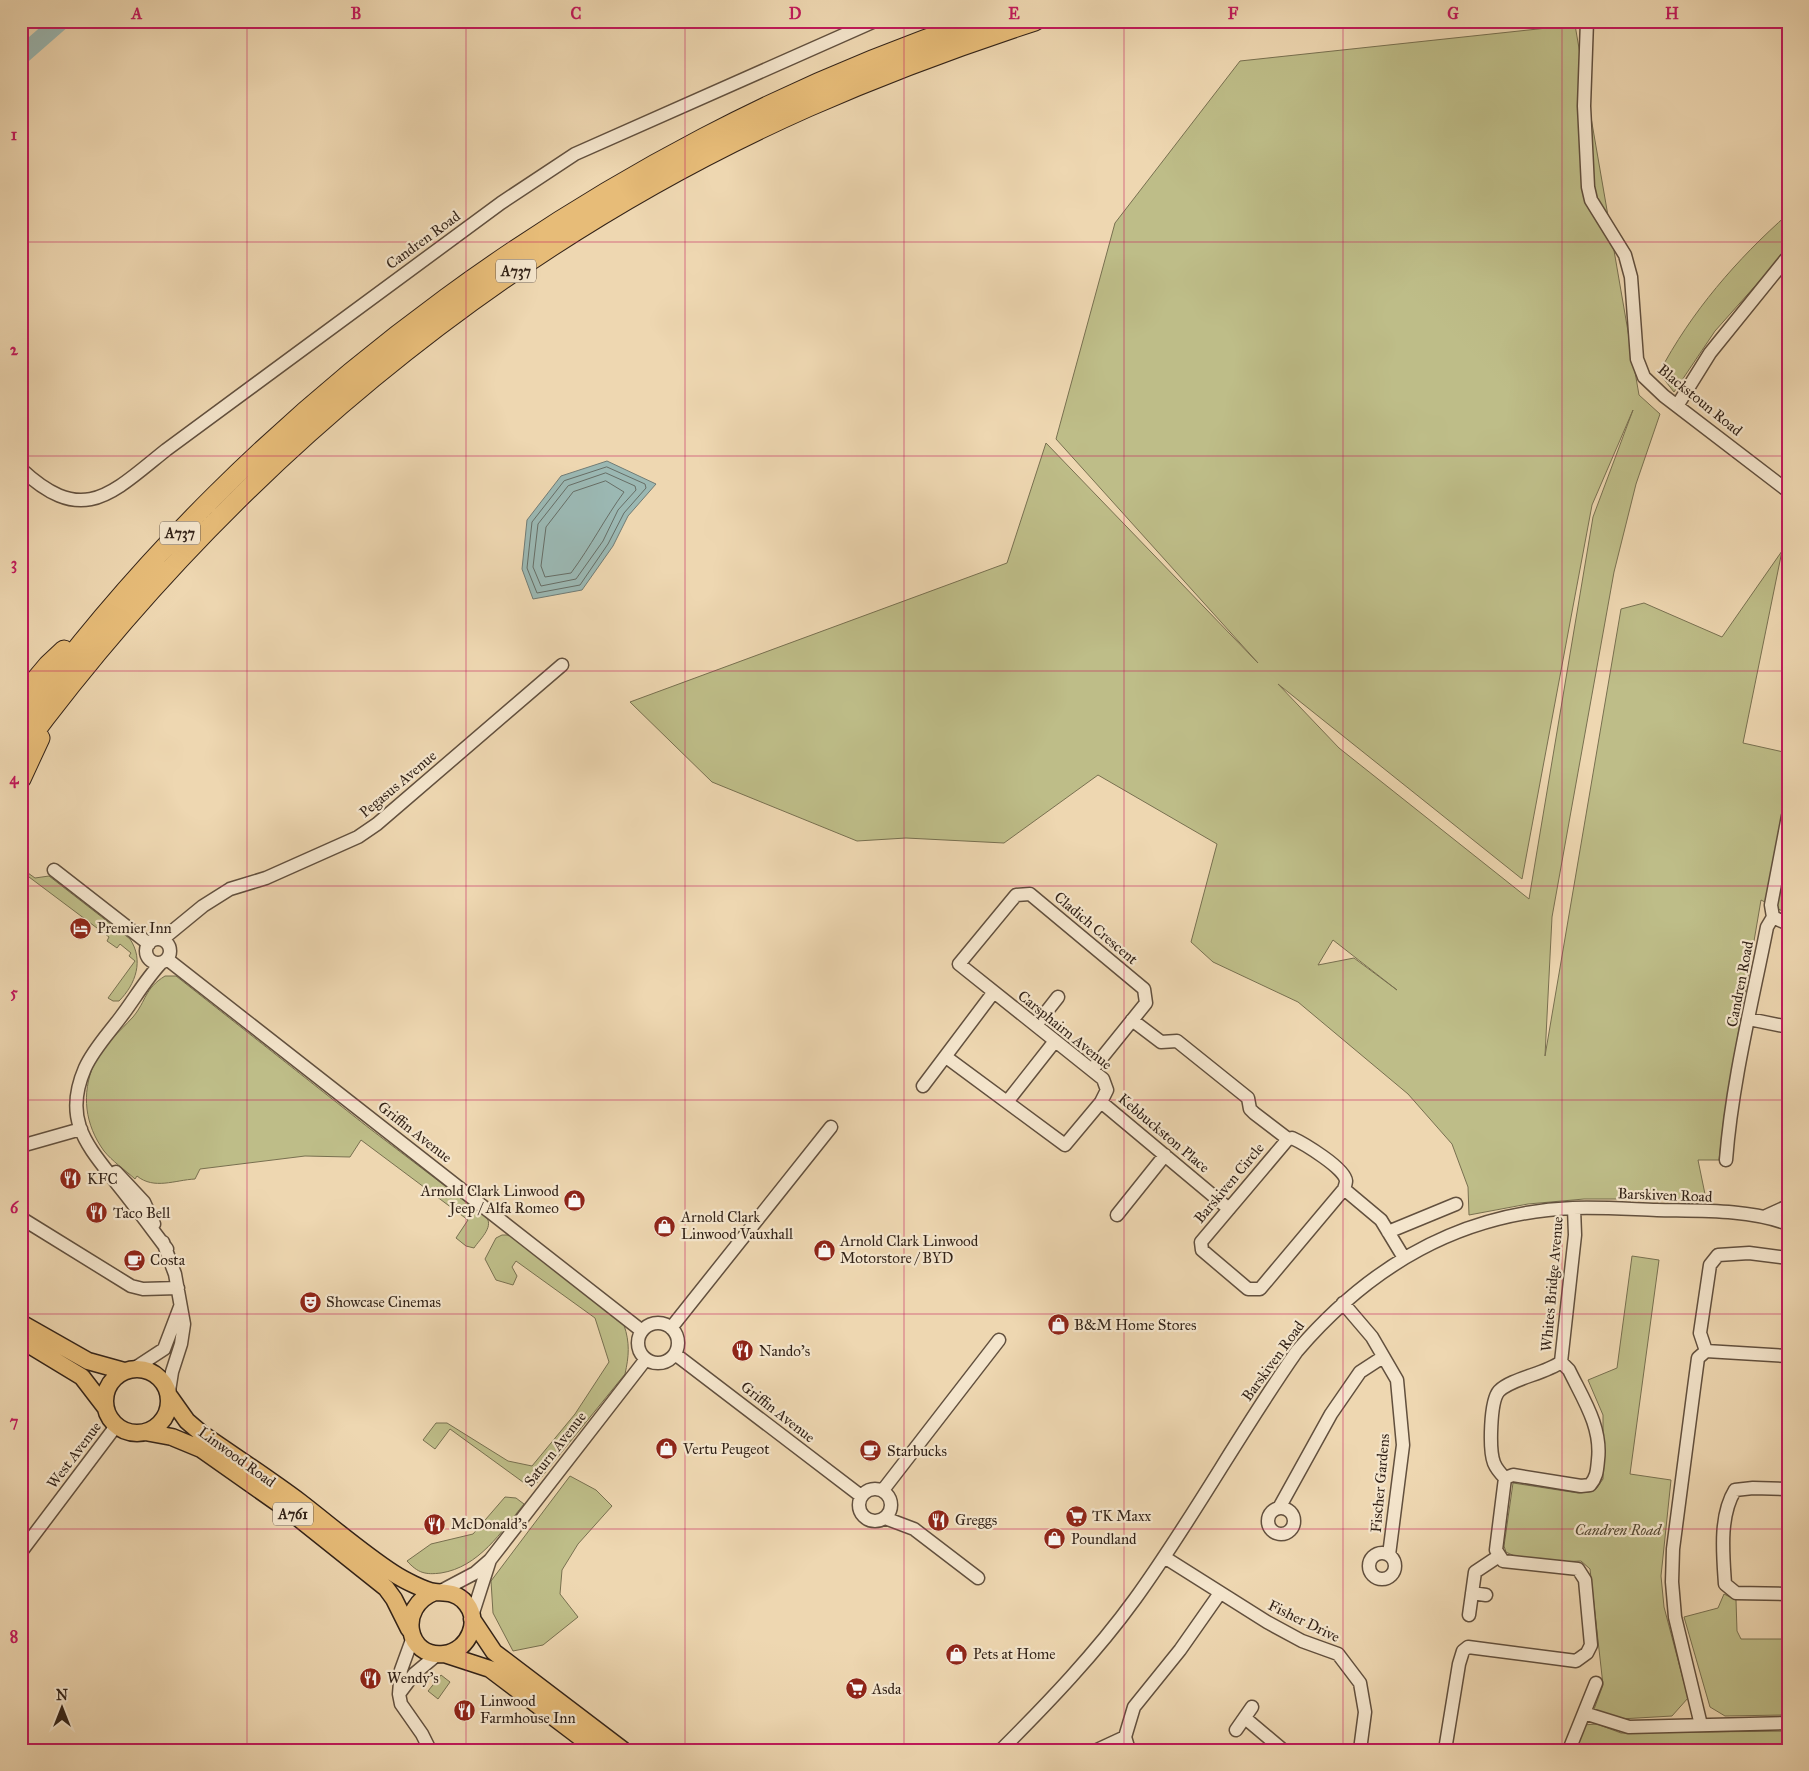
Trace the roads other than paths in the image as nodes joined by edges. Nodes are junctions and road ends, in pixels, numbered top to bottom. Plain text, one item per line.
1 (876, 21) edge
2 (978, 21) edge
3 (1036, 21) edge
4 (1587, 21) edge
5 (1788, 260) edge
6 (1676, 406) junction
7 (21, 469) edge
8 (1788, 491) edge
9 (114, 606) junction
10 (562, 665) dead end
11 (21, 697) edge
12 (55, 705) junction
13 (21, 722) edge
14 (21, 750) edge
15 (21, 779) edge
16 (1788, 816) edge
17 (54, 870) dead end
18 (1773, 917) junction
19 (183, 923) junction
20 (1788, 924) edge
21 (151, 946) junction
22 (166, 958) junction
23 (959, 964) joint
24 (142, 984) junction
25 (993, 993) junction
26 (1058, 997) dead end
27 (1749, 1019) junction
28 (1132, 1020) junction
29 (1036, 1025) junction
30 (1788, 1027) edge
31 (1056, 1041) junction
32 (946, 1057) junction
33 (1092, 1070) junction
34 (923, 1086) dead end
35 (1007, 1102) junction
36 (1101, 1102) junction
37 (831, 1127) dead end
38 (81, 1129) junction
39 (1715, 1134) dead end
40 (1728, 1136) junction
41 (1288, 1139) junction
42 (21, 1146) edge
43 (1165, 1155) junction
44 (1726, 1160) dead end
45 (1344, 1189) junction
46 (1456, 1204) dead end
47 (1788, 1206) edge
48 (1574, 1208) junction
49 (1229, 1209) junction
50 (1117, 1215) dead end
51 (1766, 1216) junction
52 (21, 1218) edge
53 (1788, 1224) edge
54 (1388, 1232) junction
55 (1404, 1258) junction
56 (1788, 1258) edge
57 (178, 1288) junction
58 (1343, 1303) junction
59 (180, 1307) junction
60 (21, 1323) edge
61 (671, 1328) junction
62 (642, 1331) junction
63 (21, 1340) edge
64 (998, 1340) dead end
65 (1706, 1351) junction
66 (675, 1354) junction
67 (1788, 1356) edge
68 (1384, 1357) junction
69 (646, 1359) junction
70 (1561, 1362) junction
71 (130, 1369) junction
72 (169, 1394) junction
73 (105, 1407) junction
74 (116, 1426) junction
75 (145, 1432) junction
76 (1505, 1478) junction
77 (1788, 1489) edge
78 (883, 1490) junction
79 (861, 1496) junction
80 (1279, 1508) dead end
81 (885, 1518) junction
82 (21, 1552) edge
83 (1389, 1555) dead end
84 (1499, 1556) junction
85 (1164, 1557) junction
86 (490, 1560) junction
87 (978, 1578) dead end
88 (438, 1592) junction
89 (1220, 1593) junction
90 (1472, 1593) junction
91 (1788, 1594) edge
92 (1486, 1595) dead end
93 (1469, 1615) dead end
94 (472, 1618) junction
95 (412, 1635) junction
96 (441, 1654) junction
97 (1596, 1683) dead end
98 (399, 1694) junction
99 (1252, 1707) dead end
100 (1584, 1713) junction
101 (1245, 1718) junction
102 (1788, 1723) edge
103 (1702, 1725) junction
104 (1236, 1730) dead end
105 (1125, 1737) junction
106 (430, 1750) edge
107 (597, 1750) edge
108 (623, 1750) edge
109 (1001, 1750) edge
110 (1097, 1750) edge
111 (1129, 1750) edge
112 (1283, 1750) edge
113 (1360, 1750) edge
114 (1445, 1750) edge
115 (1570, 1750) edge

1 - 7 street, Candren Road
2 - 9 highway, A737
3 - 12 highway, A737
4 - 6 street, Blackstoun Road
5 - 6 street
6 - 8 street, Blackstoun Road
9 - 11 highway
9 - 13 highway, A737
10 - 19 street, Pegasus Avenue
12 - 14 highway, A737
12 - 15 highway
16 - 18 street, Candren Road
17 - 21 street
18 - 20 street
18 - 27 street, Candren Road
19 - 21 street, Pegasus Avenue
19 - 22 street
21 - 22 street
21 - 22 street
21 - 24 street
22 - 24 street
22 - 62 street, Griffin Avenue
23 - 25 street, Carsphairn Avenue
23 - 28 street, Cladich Crescent
24 - 38 street
25 - 29 street, Carsphairn Avenue
25 - 32 street, Carsphairn Avenue
26 - 29 street
27 - 30 street
27 - 40 street, Candren Road
28 - 33 street, Cladich Crescent
28 - 41 street
29 - 31 street, Carsphairn Avenue
31 - 33 street, Carsphairn Avenue
31 - 35 street
32 - 34 street, Carsphairn Avenue
32 - 35 street
33 - 36 street, Carsphairn Avenue
35 - 36 street
36 - 43 street, Kebbuckston Place
37 - 61 street
38 - 42 street
38 - 57 street
39 - 40 street
40 - 44 street, Candren Road
41 - 45 street
41 - 49 street, Barskiven Circle
43 - 49 street, Kebbuckston Place
43 - 50 street
45 - 49 street, Barskiven Circle
45 - 54 street
46 - 54 street
47 - 51 street, Barskiven Road
48 - 51 street, Barskiven Road
48 - 55 street, Barskiven Road
48 - 70 street, Whites Bridge Avenue
51 - 53 street, Barskiven Road
52 - 57 street
54 - 55 street
55 - 58 street, Barskiven Road
56 - 65 street
57 - 59 street
58 - 68 street, Fischer Gardens
58 - 85 street, Barskiven Road
59 - 71 street
59 - 72 street
60 - 71 main road
61 - 62 street
61 - 66 street
62 - 69 street
63 - 73 main road
64 - 78 street
65 - 67 street
65 - 103 street
66 - 69 street
66 - 79 street, Griffin Avenue
68 - 80 street
68 - 83 street, Fischer Gardens
69 - 86 street, Saturn Avenue
70 - 76 street, Whites Bridge Avenue
70 - 76 street
71 - 72 main road
71 - 73 main road
72 - 75 main road
72 - 88 main road, Linwood Road / A761
73 - 74 main road
74 - 75 main road
74 - 82 street, West Avenue
75 - 95 main road, Linwood Road / A761
76 - 84 street
77 - 91 street
78 - 79 street
78 - 81 street
79 - 81 street
81 - 87 street
84 - 90 street
84 - 114 street
85 - 89 street, Fisher Drive
85 - 109 street, Barskiven Road
86 - 88 street, Saturn Avenue
86 - 94 street, Saturn Avenue
88 - 94 main road
88 - 95 main road
89 - 105 street
89 - 113 street, Fisher Drive
90 - 92 street
90 - 93 street
94 - 96 main road
94 - 108 main road
95 - 96 main road
95 - 98 street
96 - 98 street
96 - 107 main road
97 - 100 street
98 - 106 street
99 - 101 street
100 - 103 street
100 - 115 street
101 - 104 street
101 - 112 street
102 - 103 street
105 - 110 street
105 - 111 street

